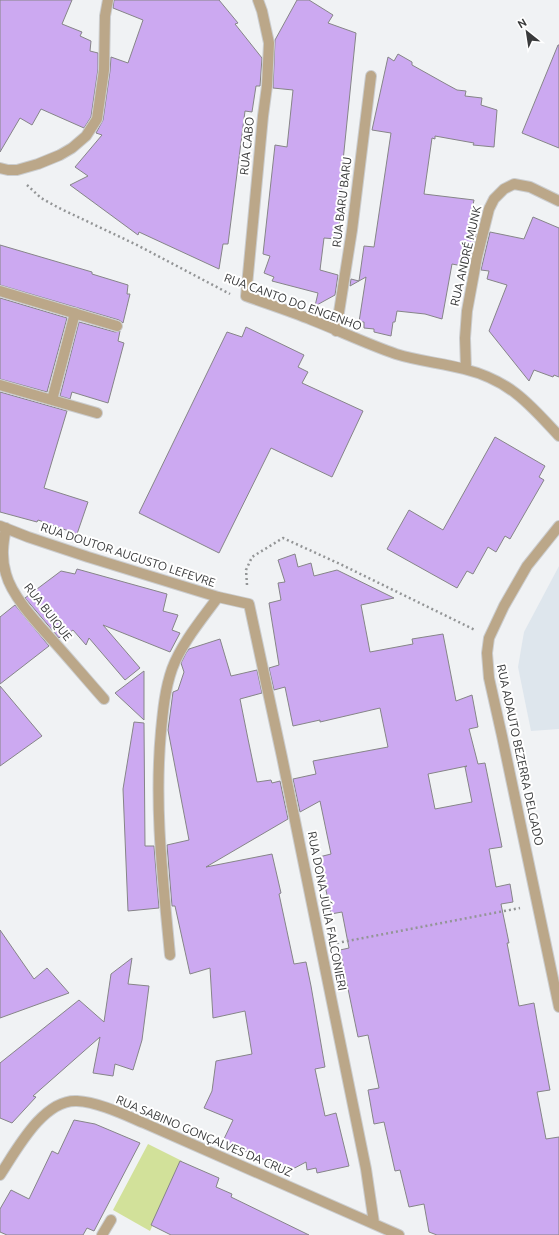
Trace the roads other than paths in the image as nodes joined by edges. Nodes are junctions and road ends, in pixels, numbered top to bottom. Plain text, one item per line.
1 (108, 0) edge
2 (258, 0) edge
3 (372, 76) dead end
4 (0, 168) edge
5 (559, 201) edge
6 (0, 291) edge
7 (246, 296) joint
8 (75, 313) junction
9 (117, 326) dead end
10 (336, 331) junction
11 (466, 369) junction
12 (0, 385) edge
13 (52, 400) junction
14 (97, 413) dead end
15 (559, 436) edge
16 (559, 526) edge
17 (3, 527) edge
18 (218, 597) junction
19 (249, 604) joint
20 (104, 699) dead end
21 (170, 955) dead end
22 (559, 1007) edge
23 (0, 1175) edge
24 (110, 1220) dead end
25 (374, 1224) junction
26 (102, 1235) edge
27 (399, 1235) edge

1 - 4 street
2 - 7 street, RUA CABO
3 - 10 street, RUA BARU BARU
5 - 11 street, RUA ANDRÉ MUNK
6 - 8 street
7 - 10 street, RUA CANTO DO ENGENHO
8 - 9 street
8 - 13 street
10 - 11 street, RUA CANTO DO ENGENHO
11 - 15 street, RUA CANTO DO ENGENHO
12 - 13 street
13 - 14 street
16 - 22 street, RUA ADAUTO BEZERRA DELGADO
17 - 18 street, RUA DOUTOR AUGUSTO LEFEVRE
17 - 20 street, RUA BUIQUE
18 - 19 street, RUA DOUTOR AUGUSTO LEFEVRE
18 - 21 street
19 - 25 street, RUA DONA JÚLIA FALCONIERI
23 - 25 street, RUA SABINO GONÇALVES DA CRUZ
24 - 26 street
25 - 27 street, RUA SABINO GONÇALVES DA CRUZ

